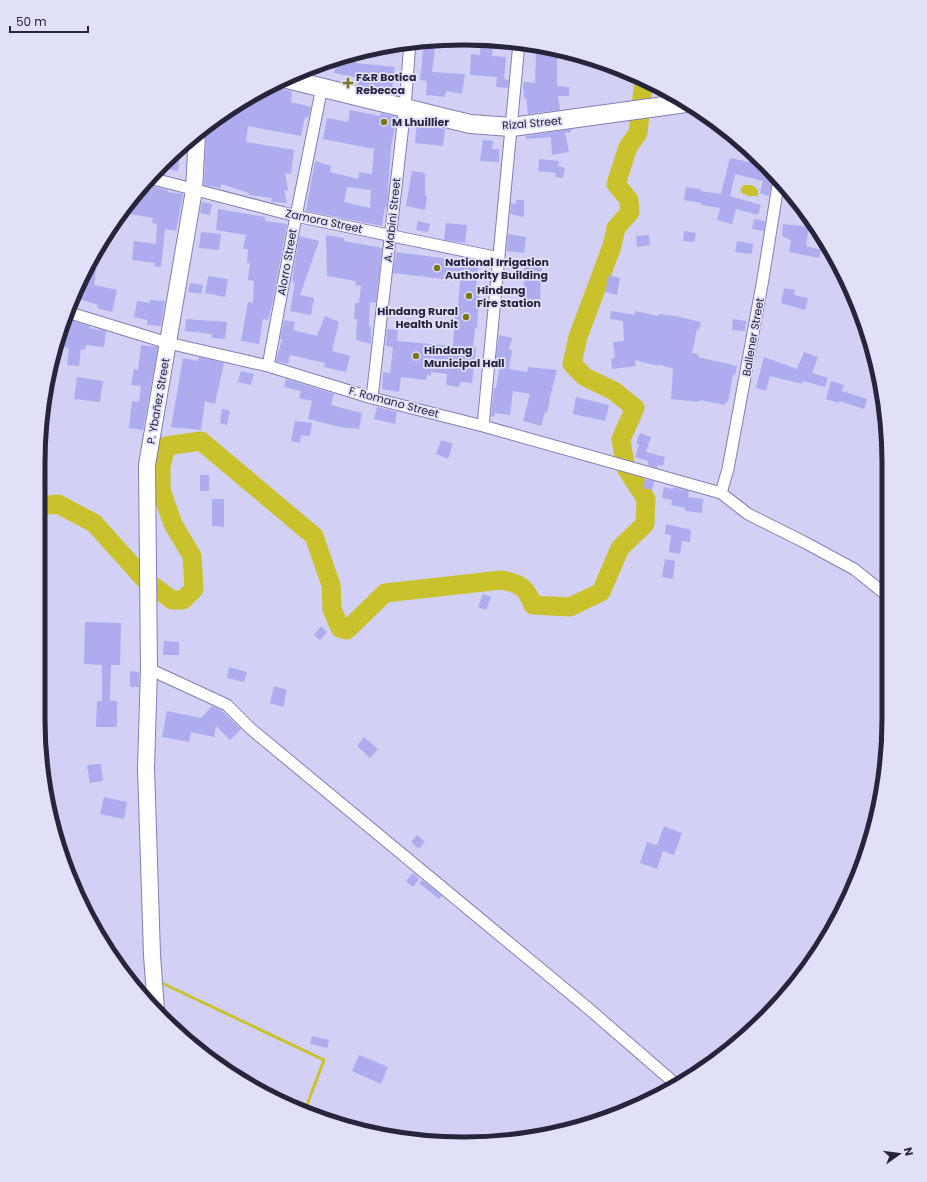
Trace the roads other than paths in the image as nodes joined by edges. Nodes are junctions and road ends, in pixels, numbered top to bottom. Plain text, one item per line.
1 (409, 49) edge
2 (519, 49) edge
3 (295, 81) edge
4 (322, 87) junction
5 (678, 104) edge
6 (405, 107) junction
7 (512, 127) junction
8 (197, 142) edge
9 (157, 180) edge
10 (778, 188) edge
11 (194, 190) junction
12 (296, 216) junction
13 (389, 235) junction
14 (499, 258) junction
15 (73, 314) edge
16 (168, 343) junction
17 (268, 366) junction
18 (372, 398) junction
19 (483, 426) junction
20 (721, 493) junction
21 (882, 591) edge
22 (148, 669) junction
23 (155, 1001) edge
24 (673, 1081) edge

1 - 6 street, A. Mabini Street
2 - 7 street
3 - 4 main road, Rizal Street
4 - 6 main road, Rizal Street
4 - 12 street, Alorro Street
5 - 7 main road, Rizal Street
6 - 7 main road, Rizal Street
6 - 13 street, A. Mabini Street
7 - 14 street
8 - 11 street, P. Ybañez Street
9 - 11 street, Zamora Street
10 - 20 street, Ballener Street
11 - 12 street, Zamora Street
11 - 16 street, P. Ybañez Street
12 - 13 street, Zamora Street
12 - 17 street, Alorro Street
13 - 14 street, Zamora Street
13 - 18 street, A. Mabini Street
14 - 19 street
15 - 16 street, F. Romano Street
16 - 17 street, F. Romano Street
16 - 22 street, P. Ybañez Street
17 - 18 street, F. Romano Street
18 - 19 street, F. Romano Street
19 - 20 street, F. Romano Street
20 - 21 street
22 - 23 street, P. Ybañez Street
22 - 24 street

